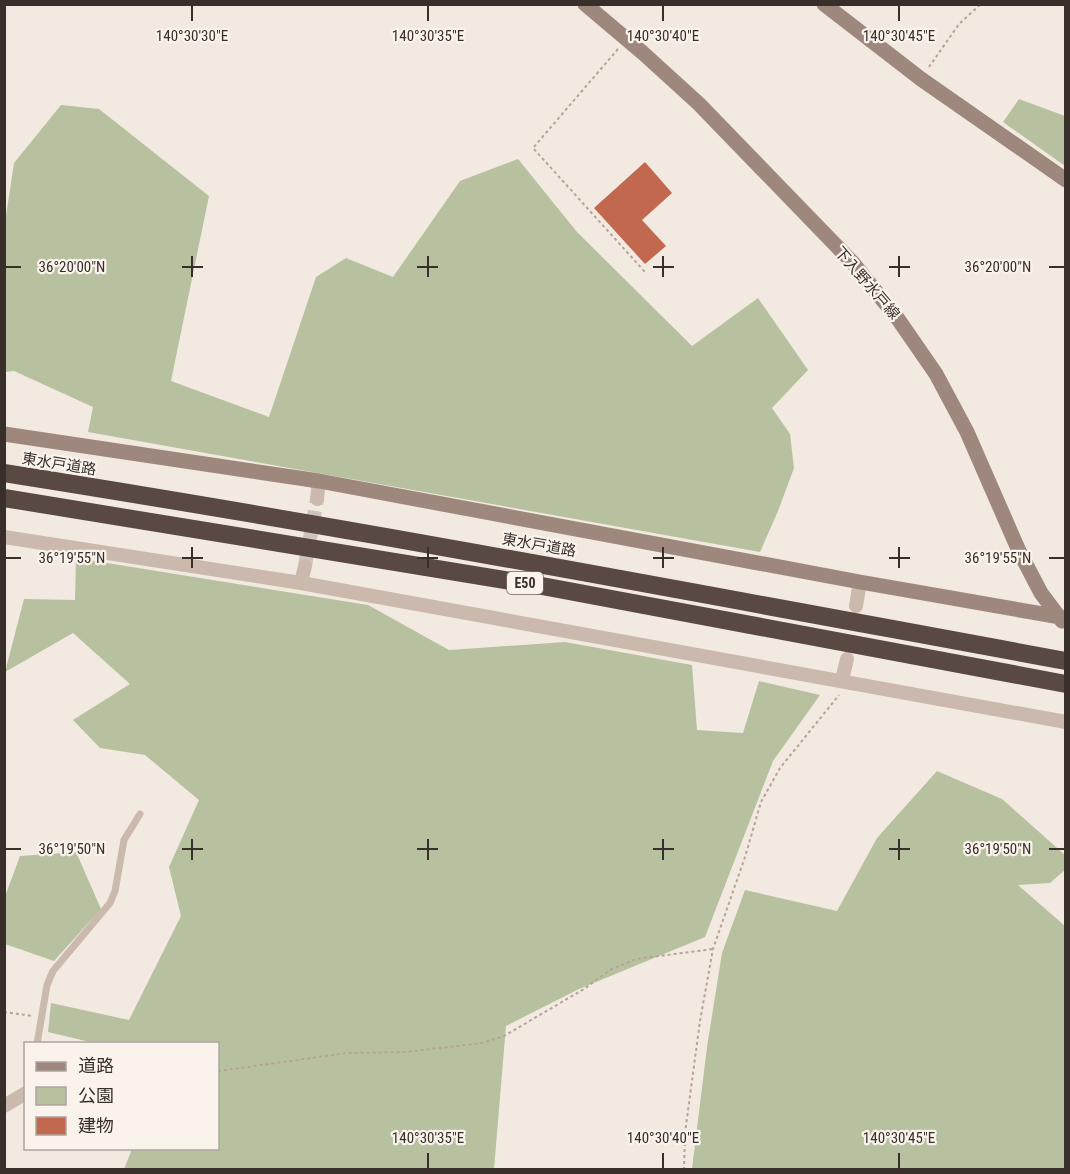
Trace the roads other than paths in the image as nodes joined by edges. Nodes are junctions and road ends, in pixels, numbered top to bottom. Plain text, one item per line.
1 (585, 4) edge
2 (824, 4) edge
3 (1065, 180) edge
4 (4, 434) edge
5 (4, 473) edge
6 (319, 481) junction
7 (4, 498) edge
8 (317, 499) tunnel mouth
9 (4, 537) edge
10 (305, 566) tunnel mouth
11 (860, 582) junction
12 (301, 584) junction
13 (856, 606) dead end
14 (1063, 620) edge
15 (847, 659) dead end
16 (1065, 661) edge
17 (842, 680) junction
18 (1065, 684) edge
19 (1065, 722) edge
20 (140, 814) dead end
21 (37, 1042) edge
22 (24, 1094) edge
23 (4, 1106) edge

1 - 14 street, 下入野水戸線
2 - 3 street
4 - 6 street
5 - 16 highway, 東水戸道路 / E50
6 - 8 street
6 - 11 street
7 - 18 highway, E50
9 - 12 street
10 - 12 street
11 - 13 street
11 - 14 street
12 - 17 street
15 - 17 street
17 - 19 street
20 - 21 lane
22 - 23 street

